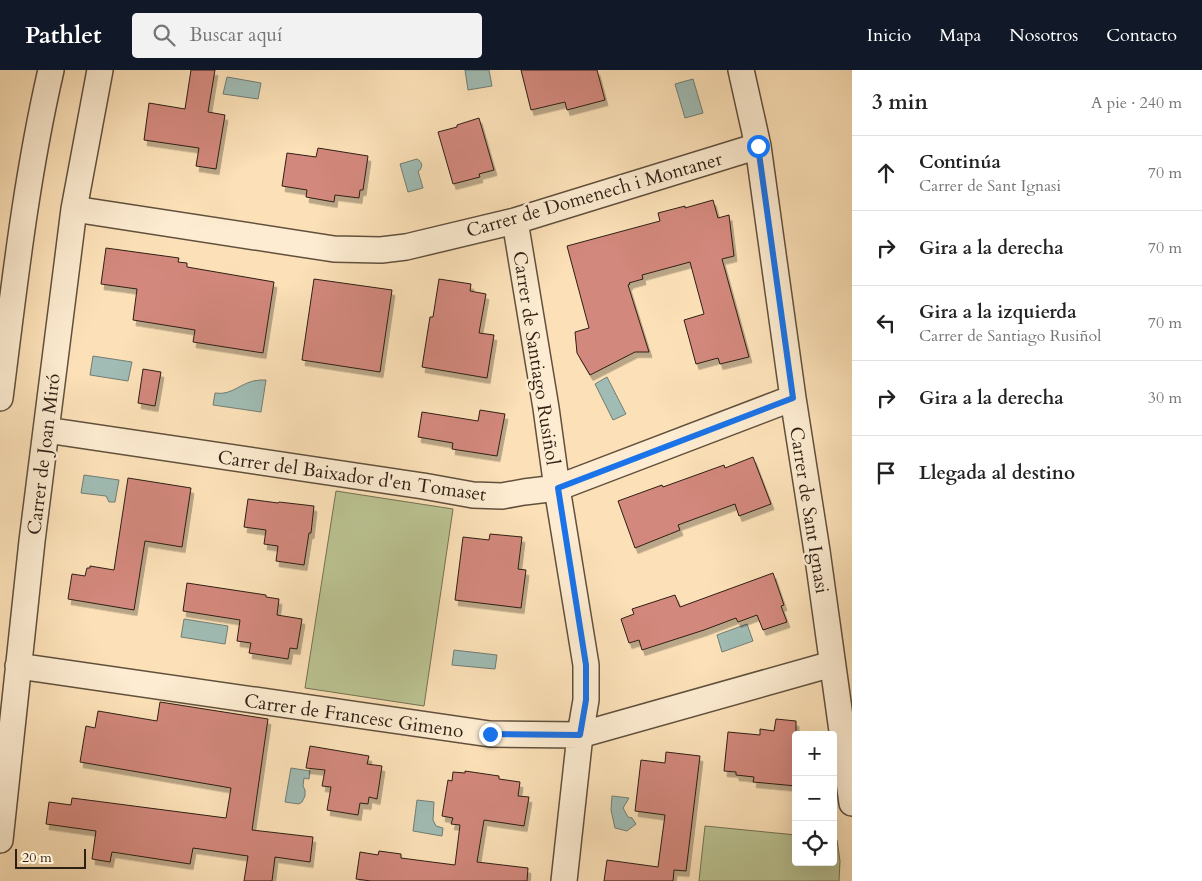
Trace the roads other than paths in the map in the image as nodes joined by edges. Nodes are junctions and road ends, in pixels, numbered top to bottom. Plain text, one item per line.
1 (51, 70) edge
2 (100, 70) edge
3 (741, 70) edge
4 (758, 146) junction
5 (74, 209) junction
6 (515, 221) junction
7 (0, 398) edge
8 (793, 398) junction
9 (46, 430) junction
10 (558, 488) junction
11 (832, 664) junction
12 (18, 666) junction
13 (847, 729) edge
14 (580, 735) junction
15 (852, 803) edge
16 (0, 840) edge
17 (564, 881) edge

1 - 7 street
2 - 5 street, Carrer de Joan Miró
3 - 4 street, Carrer de Sant Ignasi
4 - 6 street, Carrer de Domenech i Montaner
4 - 8 street, Carrer de Sant Ignasi
5 - 6 street, Carrer de Domenech i Montaner
5 - 9 street, Carrer de Joan Miró
6 - 10 street, Carrer de Santiago Rusiñol
8 - 10 street, Carrer del Baixador d'en Tomaset
8 - 11 street, Carrer de Sant Ignasi
9 - 10 street, Carrer del Baixador d'en Tomaset
9 - 12 street, Carrer de Joan Miró
10 - 14 street, Carrer de Santiago Rusiñol
11 - 13 street, Carrer de Sant Ignasi
11 - 14 street, Carrer de Francesc Gimeno
12 - 14 street, Carrer de Francesc Gimeno
12 - 16 street, Carrer de Joan Miró
13 - 15 street, Carrer de Sant Ignasi
14 - 17 street, Carrer de Santiago Rusiñol

